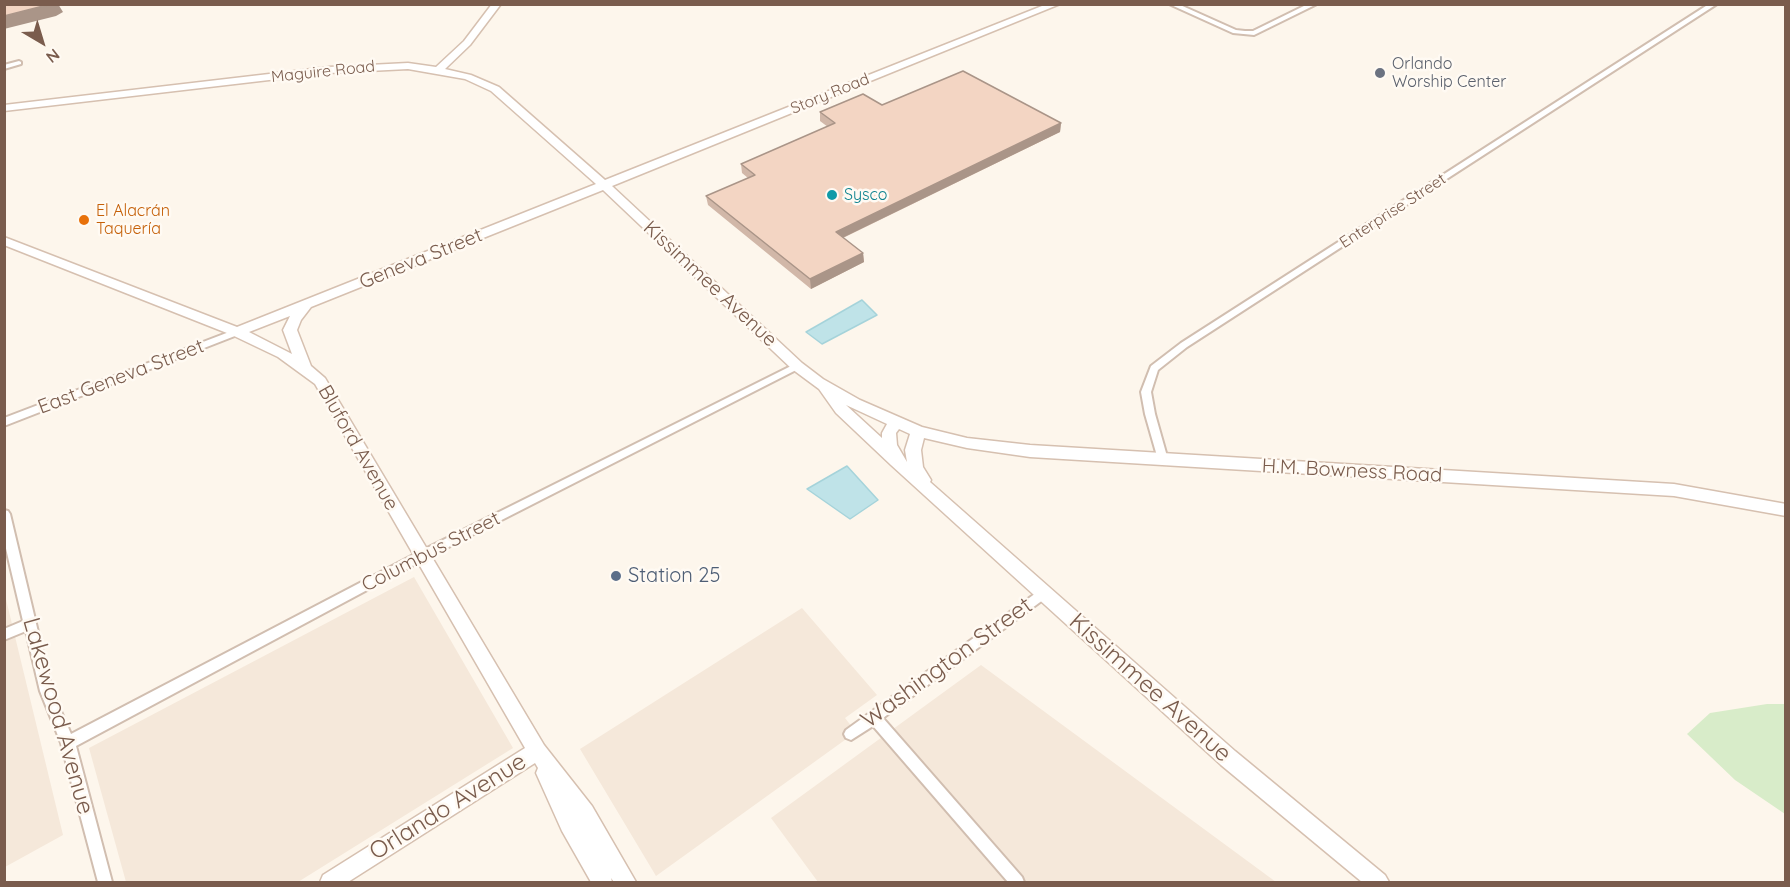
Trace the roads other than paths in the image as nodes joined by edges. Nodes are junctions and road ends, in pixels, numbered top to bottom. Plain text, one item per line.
1 (497, 4) edge
2 (1056, 4) edge
3 (1172, 4) edge
4 (1314, 4) edge
5 (1714, 4) edge
6 (19, 63) dead end
7 (4, 67) edge
8 (438, 70) junction
9 (4, 108) edge
10 (604, 185) junction
11 (4, 241) edge
12 (312, 303) junction
13 (237, 332) junction
14 (797, 366) junction
15 (305, 368) junction
16 (818, 382) junction
17 (4, 422) edge
18 (896, 422) junction
19 (918, 431) junction
20 (1163, 460) junction
21 (896, 461) junction
22 (928, 488) junction
23 (1785, 510) edge
24 (4, 514) edge
25 (421, 556) junction
26 (1043, 593) junction
27 (31, 623) junction
28 (4, 635) edge
29 (874, 717) junction
30 (851, 734) dead end
31 (68, 743) junction
32 (537, 751) junction
33 (105, 882) edge
34 (330, 882) edge
35 (602, 882) edge
36 (625, 882) edge
37 (1017, 882) edge
38 (1378, 882) edge

1 - 8 street
2 - 10 street, Story Road
3 - 4 street
5 - 20 street, Enterprise Street
6 - 7 street
8 - 9 street, Maguire Road
8 - 10 street, Maguire Road
10 - 12 street, Geneva Street
10 - 14 street, Kissimmee Avenue
11 - 13 street, Bluford Avenue
12 - 13 street, Geneva Street
12 - 15 street
13 - 15 street, Bluford Avenue
13 - 17 street, East Geneva Street
14 - 16 street, Kissimmee Avenue
14 - 25 street, Columbus Street
15 - 25 street, Bluford Avenue
16 - 18 street, Kissimmee Avenue
16 - 21 street, Kissimmee Avenue
18 - 19 street, Kissimmee Avenue
18 - 21 street
19 - 20 street, H.M. Bowness Road
19 - 22 street, Kissimmee Avenue
20 - 23 street, H.M. Bowness Road
21 - 22 street, Kissimmee Avenue
22 - 26 street, Kissimmee Avenue
24 - 27 street, Lakewood Avenue
25 - 31 street, Columbus Street
25 - 32 street, Bluford Avenue
26 - 29 street, Washington Street
26 - 38 street, Kissimmee Avenue
27 - 28 street
27 - 31 street, Lakewood Avenue
29 - 30 street, Washington Street
29 - 37 street
31 - 33 street, Lakewood Avenue
32 - 34 street, Orlando Avenue
32 - 35 street, Bluford Avenue
32 - 36 street, Bluford Avenue

